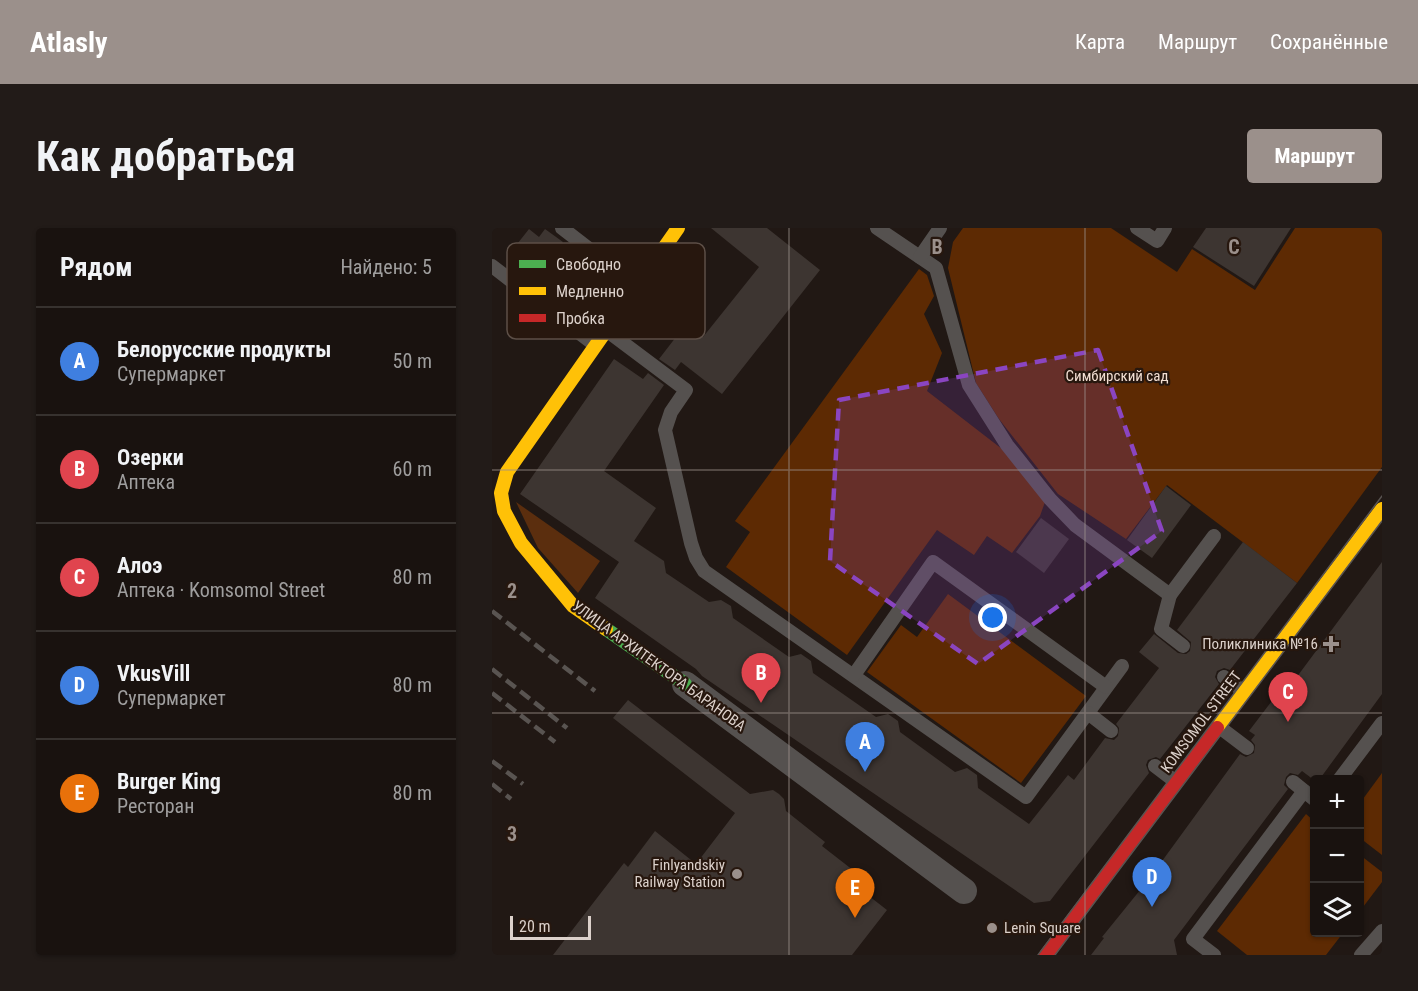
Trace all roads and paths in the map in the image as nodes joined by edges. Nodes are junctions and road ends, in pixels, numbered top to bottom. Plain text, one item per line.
1 (562, 228) edge
2 (678, 228) edge
3 (877, 228) edge
4 (940, 228) edge
5 (1137, 228) edge
6 (1165, 228) edge
7 (581, 243) edge
8 (667, 243) edge
9 (920, 257) junction
10 (492, 266) edge
11 (507, 278) edge
12 (587, 339) edge
13 (599, 339) edge
14 (618, 339) edge
15 (595, 345) junction
16 (492, 461) edge
17 (507, 472) junction
18 (1382, 509) edge
19 (1214, 536) dead end
20 (1170, 595) junction
21 (1183, 646) dead end
22 (1122, 666) dead end
23 (854, 675) junction
24 (1224, 677) dead end
25 (685, 684) joint
26 (1106, 687) junction
27 (1244, 692) junction
28 (1088, 714) junction
29 (1382, 723) edge
30 (1218, 726) junction
31 (1110, 731) dead end
32 (1247, 748) dead end
33 (1155, 766) dead end
34 (1343, 775) edge
35 (1176, 782) junction
36 (1293, 782) dead end
37 (1309, 795) edge
38 (964, 891) dead end
39 (1382, 931) edge
40 (1047, 955) edge
41 (1214, 955) edge
42 (1361, 955) edge

1 - 7 lane
2 - 8 street, УЛИЦА АРХИТЕКТОРА БАРАНОВА
3 - 9 lane
4 - 9 lane
5 - 6 lane
9 - 20 lane
10 - 11 lane
12 - 15 lane
13 - 15 street, УЛИЦА АРХИТЕКТОРА БАРАНОВА
14 - 23 lane
15 - 17 street, УЛИЦА АРХИТЕКТОРА БАРАНОВА
16 - 17 lane
17 - 25 street, УЛИЦА АРХИТЕКТОРА БАРАНОВА
18 - 27 street, KOMSOMOL STREET
19 - 20 lane
20 - 21 lane
22 - 26 lane
23 - 26 lane
23 - 28 lane
24 - 27 lane
25 - 38 street, УЛИЦА АРХИТЕКТОРА БАРАНОВА
26 - 28 lane
27 - 30 street, KOMSOMOL STREET
28 - 31 lane
29 - 34 lane
30 - 32 lane
30 - 35 street, KOMSOMOL STREET
33 - 35 lane
35 - 40 street, KOMSOMOL STREET
36 - 37 lane
37 - 41 lane
39 - 42 lane

